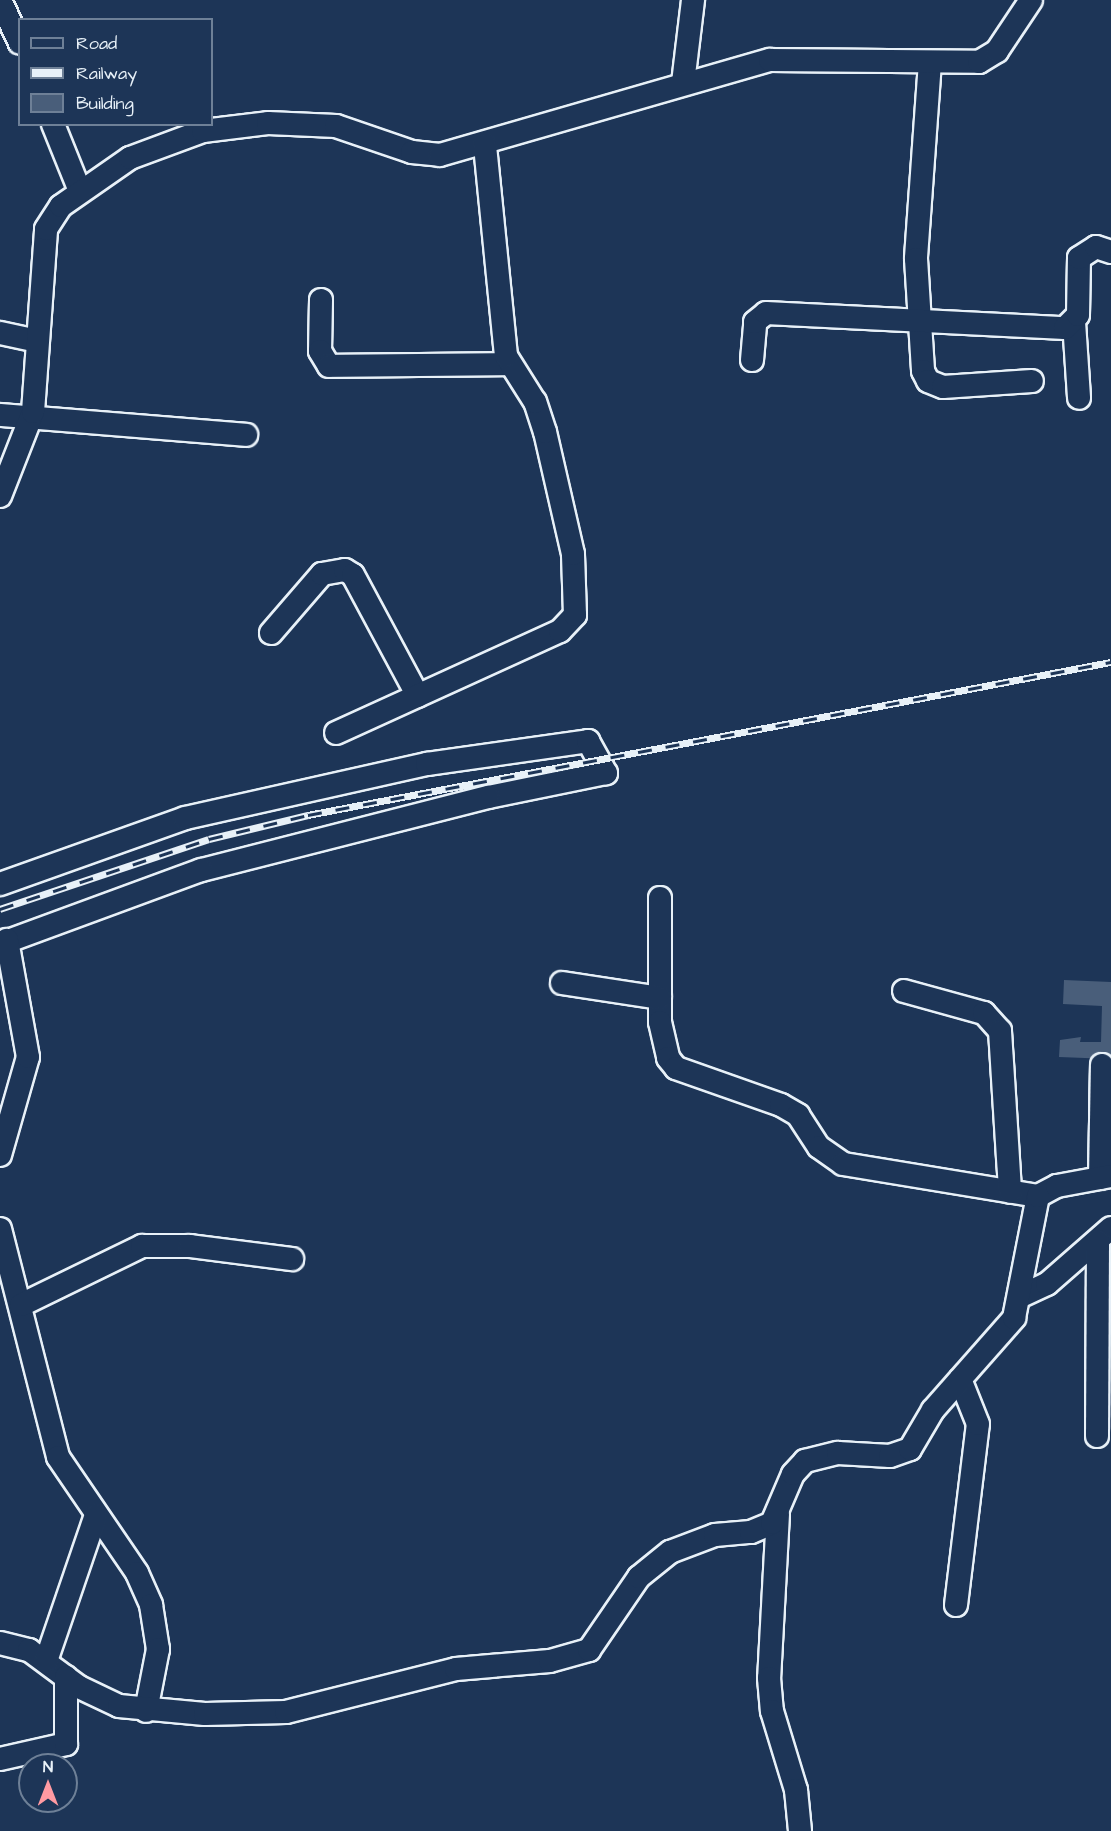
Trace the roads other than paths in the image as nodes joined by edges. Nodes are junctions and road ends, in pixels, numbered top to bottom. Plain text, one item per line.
1 (0, 0) edge
2 (693, 0) edge
3 (1031, 0) edge
4 (18, 39) edge
5 (930, 62) junction
6 (682, 83) junction
7 (54, 126) edge
8 (485, 145) junction
9 (80, 191) junction
10 (1111, 252) edge
11 (321, 300) dead end
12 (917, 320) junction
13 (1074, 322) junction
14 (0, 333) edge
15 (37, 341) junction
16 (752, 360) dead end
17 (509, 364) junction
18 (1032, 381) dead end
19 (1079, 398) dead end
20 (0, 415) edge
21 (30, 420) junction
22 (246, 435) dead end
23 (0, 496) edge
24 (271, 633) dead end
25 (418, 696) junction
26 (336, 733) dead end
27 (0, 884) edge
28 (660, 898) dead end
29 (3, 942) edge
30 (562, 983) dead end
31 (904, 991) dead end
32 (660, 998) junction
33 (1102, 1065) dead end
34 (0, 1155) edge
35 (1106, 1177) edge
36 (1010, 1192) junction
37 (1038, 1196) junction
38 (0, 1229) edge
39 (1105, 1234) edge
40 (292, 1259) dead end
41 (1021, 1296) junction
42 (21, 1305) junction
43 (960, 1379) junction
44 (1097, 1436) dead end
45 (778, 1514) junction
46 (96, 1515) junction
47 (956, 1605) dead end
48 (0, 1643) edge
49 (46, 1661) junction
50 (66, 1677) junction
51 (146, 1711) junction
52 (0, 1759) edge
53 (800, 1831) edge

1 - 4 street
2 - 6 street
3 - 5 street
5 - 6 street
5 - 12 street
6 - 8 street
7 - 9 street
8 - 9 street
8 - 17 street
9 - 15 street
10 - 13 street
11 - 17 street
12 - 13 street
12 - 16 street
12 - 18 street
13 - 19 street
14 - 15 street
15 - 21 street
17 - 25 street
20 - 21 street
21 - 22 street
21 - 23 street
24 - 25 street
25 - 26 street
27 - 29 street
28 - 32 street
29 - 34 street
30 - 32 street
31 - 36 street
32 - 36 street
33 - 35 street
35 - 37 street
36 - 37 street
37 - 41 street
38 - 42 street
39 - 41 street
39 - 44 street
40 - 42 street
41 - 43 street
42 - 46 street
43 - 45 street
43 - 47 street
45 - 51 street
45 - 53 street
46 - 49 street
46 - 51 street
48 - 49 street
49 - 50 street
50 - 51 street
50 - 52 street

